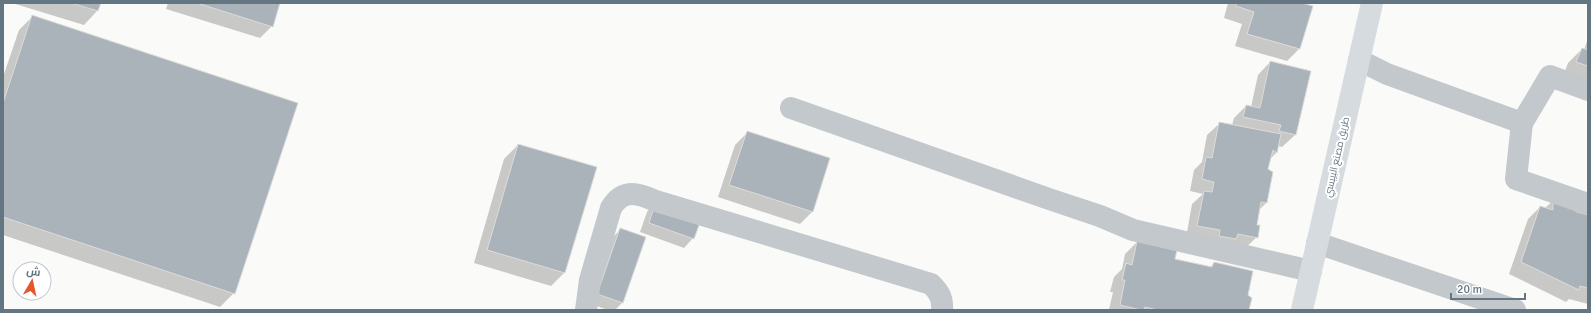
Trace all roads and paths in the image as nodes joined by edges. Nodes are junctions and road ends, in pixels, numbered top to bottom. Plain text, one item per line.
1 (1372, 3) edge
2 (1359, 60) junction
3 (1588, 90) edge
4 (791, 108) dead end
5 (1522, 123) junction
6 (1588, 204) edge
7 (1317, 242) junction
8 (1311, 271) junction
9 (586, 310) edge
10 (942, 310) edge
11 (1302, 310) edge
12 (1515, 310) edge

1 - 2 main road, طريق مصنع البيبسي
2 - 5 street
2 - 7 main road, طريق مصنع البيبسي
3 - 5 street
4 - 8 street
5 - 6 street
7 - 8 main road, طريق مصنع البيبسي
7 - 12 street
8 - 11 main road, طريق مصنع البيبسي
9 - 10 street

